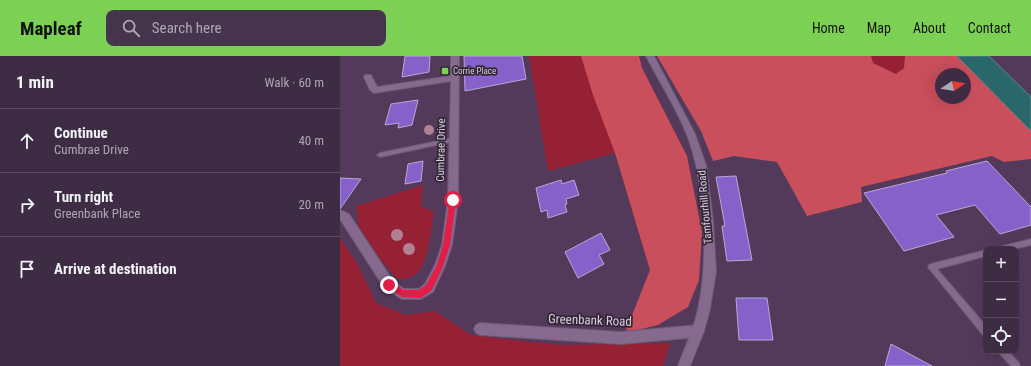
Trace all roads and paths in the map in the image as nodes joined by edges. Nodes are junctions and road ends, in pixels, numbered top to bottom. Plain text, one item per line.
1 (455, 56) edge
2 (650, 56) edge
3 (368, 77) dead end
4 (454, 78) junction
5 (453, 140) junction
6 (380, 155) dead end
7 (340, 214) edge
8 (1031, 242) edge
9 (1014, 246) edge
10 (983, 254) edge
11 (480, 329) dead end
12 (983, 329) edge
13 (698, 331) junction
14 (1006, 354) edge
15 (684, 366) edge
16 (1016, 366) edge

1 - 4 street, Cumbrae Drive
2 - 13 street, Tamfourhill Road
3 - 4 street
4 - 5 street, Cumbrae Drive
5 - 6 lane
5 - 7 street, Cumbrae Drive
8 - 9 lane
10 - 12 lane
11 - 13 street, Greenbank Road
13 - 15 street, Tamfourhill Road
14 - 16 lane

